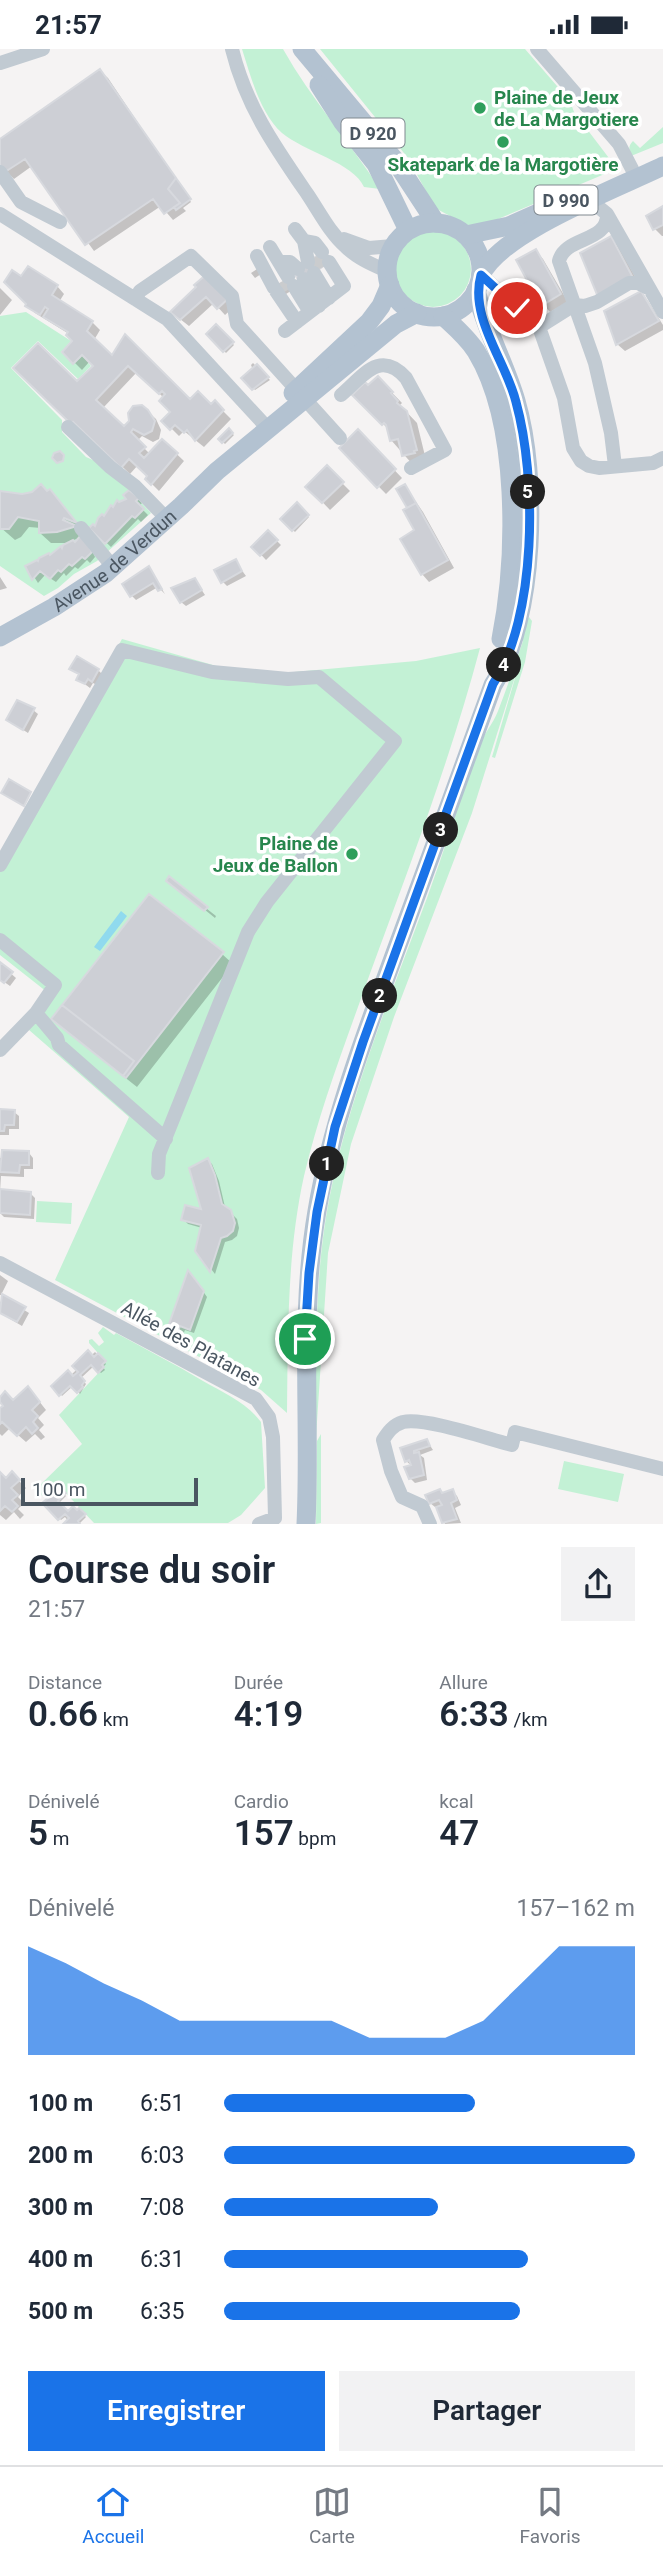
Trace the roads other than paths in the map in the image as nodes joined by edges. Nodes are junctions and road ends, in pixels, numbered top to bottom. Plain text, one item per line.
1 (43, 49) edge
2 (232, 49) edge
3 (295, 49) edge
4 (302, 49) edge
5 (537, 49) edge
6 (0, 63) edge
7 (663, 156) edge
8 (663, 166) edge
9 (632, 169) junction
10 (0, 172) edge
11 (591, 201) junction
12 (0, 214) edge
13 (607, 214) junction
14 (60, 222) dead end
15 (436, 223) junction
16 (408, 230) junction
17 (466, 235) junction
18 (337, 236) junction
19 (301, 237) dead end
20 (393, 246) junction
21 (301, 274) junction
22 (388, 278) junction
23 (479, 282) junction
24 (650, 289) junction
25 (135, 299) junction
26 (575, 305) junction
27 (316, 308) junction
28 (663, 312) edge
29 (417, 313) junction
30 (443, 316) junction
31 (539, 327) junction
32 (323, 375) junction
33 (301, 394) junction
34 (341, 395) junction
35 (352, 408) dead end
36 (262, 422) junction
37 (68, 426) dead end
38 (340, 437) dead end
39 (663, 459) edge
40 (615, 466) junction
41 (411, 468) dead end
42 (217, 471) junction
43 (167, 519) junction
44 (81, 528) dead end
45 (113, 567) junction
46 (0, 637) edge
47 (493, 684) junction
48 (0, 865) edge
49 (0, 940) edge
50 (36, 1013) junction
51 (0, 1050) edge
52 (166, 1139) junction
53 (158, 1173) dead end
54 (0, 1263) edge
55 (663, 1469) edge
56 (307, 1518) edge
57 (259, 1524) edge
58 (430, 1524) edge

1 - 6 street
2 - 18 street
3 - 16 main road, D 920
4 - 15 main road, D 920
5 - 9 street
7 - 9 main road, D 990
8 - 11 main road
9 - 17 main road, D 990
10 - 14 street
11 - 13 street
11 - 23 main road
12 - 25 street
13 - 24 street
13 - 26 street
15 - 16 main road
15 - 17 main road
16 - 20 main road
17 - 23 main road
18 - 20 street
18 - 22 street
19 - 21 street
20 - 22 main road
21 - 21 street
21 - 27 street
21 - 27 street
21 - 27 street
22 - 29 main road
22 - 32 main road, Avenue de Verdun
23 - 30 main road
23 - 31 street
23 - 47 main road
24 - 26 street
24 - 28 street
25 - 33 street
25 - 36 street
26 - 31 street
26 - 40 street
29 - 30 main road
29 - 32 main road, Avenue de Verdun
30 - 47 main road
31 - 40 street
32 - 33 main road, Avenue de Verdun
32 - 34 street
33 - 36 main road, Avenue de Verdun
33 - 38 street
33 - 42 main road, Avenue de Verdun
34 - 35 street
34 - 41 street
36 - 42 main road, Avenue de Verdun
37 - 43 street
39 - 40 street
42 - 43 main road, Avenue de Verdun
43 - 45 main road, Avenue de Verdun
44 - 45 street
45 - 46 main road, Avenue de Verdun
47 - 56 main road
48 - 52 street
49 - 50 street
50 - 51 street
50 - 52 street
52 - 53 street
54 - 57 street, Allée des Platanes
55 - 58 street

